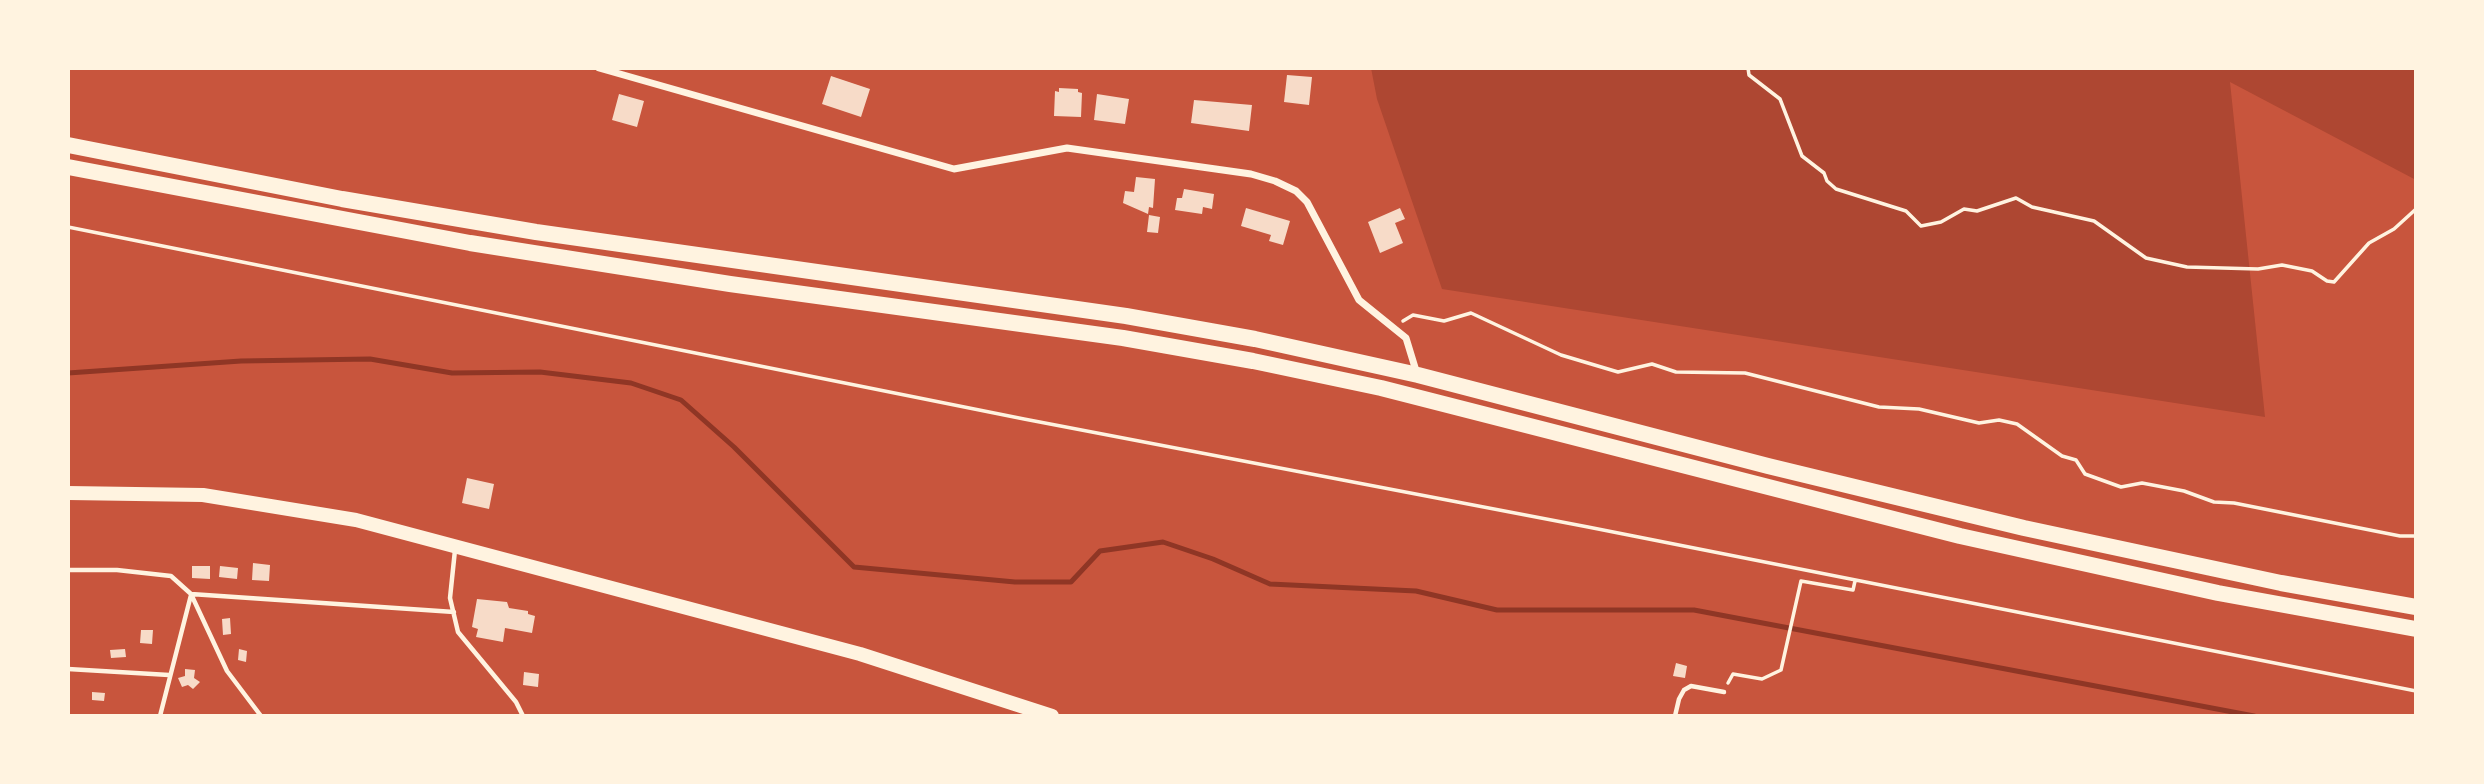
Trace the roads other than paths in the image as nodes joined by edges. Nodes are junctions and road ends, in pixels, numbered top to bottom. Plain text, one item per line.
1 (599, 68) edge
2 (68, 145) edge
3 (68, 167) edge
4 (1418, 375) junction
5 (68, 493) edge
6 (455, 549) junction
7 (68, 570) edge
8 (191, 594) junction
9 (2416, 607) edge
10 (454, 612) junction
11 (2416, 629) edge
12 (68, 669) edge
13 (169, 674) junction
14 (1724, 692) road end
15 (1043, 714) edge
16 (160, 716) edge
17 (261, 716) edge
18 (523, 716) edge
19 (1675, 716) edge

1 - 4 street
2 - 4 highway
3 - 11 highway
4 - 9 highway
5 - 6 main road
6 - 10 lane
6 - 15 main road
7 - 8 lane
8 - 10 lane
8 - 13 lane
8 - 17 lane
10 - 18 lane
12 - 13 lane
13 - 16 lane
14 - 19 lane

